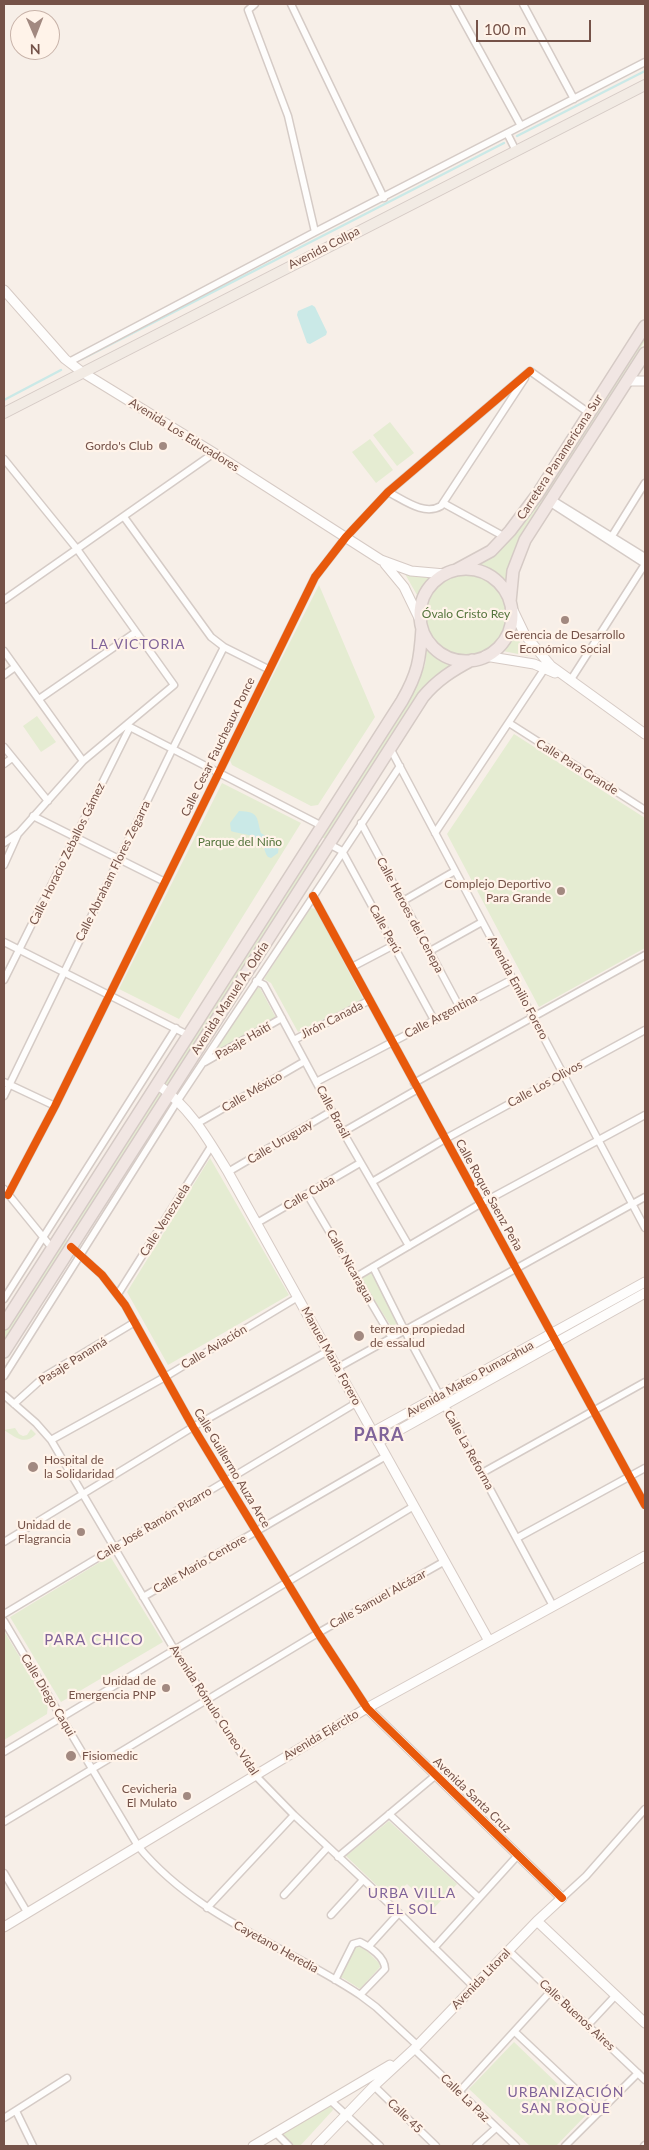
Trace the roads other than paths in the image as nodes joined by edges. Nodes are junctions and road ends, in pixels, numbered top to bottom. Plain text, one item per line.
1 (255, 4) edge
2 (291, 4) edge
3 (454, 4) edge
4 (523, 4) edge
5 (645, 62) edge
6 (645, 85) edge
7 (574, 99) junction
8 (521, 126) junction
9 (507, 134) junction
10 (516, 151) junction
11 (384, 198) junction
12 (315, 232) junction
13 (4, 290) edge
14 (645, 326) edge
15 (645, 354) edge
16 (69, 362) junction
17 (645, 364) edge
18 (530, 370) junction
19 (82, 372) junction
20 (627, 381) junction
21 (645, 381) edge
22 (4, 413) edge
23 (589, 413) junction
24 (214, 453) junction
25 (4, 459) edge
26 (645, 483) edge
27 (388, 492) junction
28 (643, 493) edge
29 (550, 500) junction
30 (443, 503) junction
31 (124, 517) junction
32 (612, 536) junction
33 (346, 537) junction
34 (504, 537) junction
35 (77, 549) junction
36 (645, 557) edge
37 (381, 560) junction
38 (645, 564) edge
39 (456, 570) junction
40 (445, 574) junction
41 (4, 600) edge
42 (510, 604) junction
43 (421, 624) junction
44 (136, 632) junction
45 (224, 647) junction
46 (4, 651) edge
47 (485, 656) junction
48 (472, 660) junction
49 (15, 667) junction
50 (545, 668) junction
51 (268, 669) junction
52 (4, 675) edge
53 (570, 681) junction
54 (39, 699) junction
55 (509, 723) junction
56 (127, 726) junction
57 (644, 731) edge
58 (4, 747) edge
59 (390, 748) junction
60 (172, 750) junction
61 (12, 758) junction
62 (83, 761) junction
63 (4, 764) edge
64 (400, 766) junction
65 (217, 773) junction
66 (48, 801) junction
67 (645, 810) edge
68 (33, 816) junction
69 (361, 823) junction
70 (322, 826) junction
71 (435, 833) junction
72 (18, 834) junction
73 (316, 836) junction
74 (76, 838) junction
75 (4, 843) edge
76 (329, 844) junction
77 (342, 851) junction
78 (119, 859) junction
79 (4, 865) edge
80 (455, 871) junction
81 (166, 882) junction
82 (313, 896) junction
83 (403, 901) junction
84 (482, 922) junction
85 (4, 942) edge
86 (394, 946) junction
87 (19, 950) junction
88 (430, 951) junction
89 (645, 955) edge
90 (352, 967) junction
91 (64, 972) junction
92 (513, 979) junction
93 (4, 980) edge
94 (256, 981) junction
95 (110, 995) junction
96 (370, 1000) junction
97 (460, 1006) junction
98 (282, 1018) junction
99 (533, 1018) junction
100 (434, 1020) junction
101 (176, 1028) junction
102 (645, 1030) edge
103 (188, 1035) junction
104 (294, 1040) junction
105 (392, 1042) junction
106 (305, 1062) junction
107 (204, 1063) junction
108 (563, 1074) junction
109 (316, 1082) junction
110 (7, 1083) edge
111 (157, 1084) junction
112 (416, 1086) junction
113 (4, 1096) edge
114 (174, 1096) junction
115 (55, 1106) junction
116 (332, 1111) junction
117 (645, 1114) edge
118 (198, 1123) junction
119 (343, 1132) junction
120 (445, 1139) junction
121 (598, 1140) junction
122 (212, 1145) junction
123 (360, 1163) junction
124 (228, 1172) junction
125 (372, 1182) junction
126 (4, 1189) edge
127 (308, 1194) junction
128 (8, 1195) junction
129 (645, 1197) edge
130 (480, 1204) junction
131 (632, 1204) junction
132 (257, 1223) junction
133 (645, 1228) edge
134 (64, 1230) junction
135 (43, 1238) junction
136 (74, 1243) junction
137 (409, 1246) junction
138 (52, 1248) junction
139 (81, 1256) junction
140 (373, 1267) junction
141 (516, 1269) junction
142 (356, 1277) junction
143 (645, 1282) edge
144 (645, 1293) edge
145 (118, 1294) junction
146 (298, 1297) junction
147 (4, 1299) edge
148 (135, 1322) junction
149 (4, 1324) edge
150 (405, 1331) junction
151 (552, 1334) junction
152 (392, 1338) junction
153 (557, 1342) junction
154 (328, 1351) junction
155 (4, 1352) edge
156 (337, 1368) junction
157 (4, 1376) edge
158 (165, 1377) junction
159 (645, 1382) edge
160 (4, 1395) edge
161 (440, 1396) junction
162 (356, 1402) junction
163 (14, 1404) junction
164 (444, 1405) junction
165 (594, 1411) junction
166 (193, 1427) junction
167 (373, 1432) junction
168 (51, 1440) junction
169 (378, 1442) junction
170 (386, 1456) junction
171 (645, 1468) edge
172 (482, 1473) junction
173 (630, 1477) junction
174 (226, 1480) junction
175 (82, 1494) junction
176 (645, 1504) edge
177 (414, 1506) junction
178 (257, 1531) junction
179 (517, 1538) junction
180 (4, 1542) edge
181 (115, 1548) junction
182 (645, 1556) edge
183 (445, 1561) junction
184 (287, 1582) junction
185 (143, 1597) junction
186 (553, 1606) junction
187 (4, 1614) edge
188 (4, 1621) edge
189 (318, 1632) junction
190 (489, 1641) junction
191 (174, 1649) junction
192 (206, 1699) junction
193 (367, 1708) junction
194 (62, 1717) junction
195 (4, 1752) edge
196 (91, 1769) junction
197 (255, 1775) junction
198 (436, 1775) junction
199 (645, 1809) edge
200 (389, 1814) junction
201 (294, 1815) junction
202 (4, 1822) edge
203 (138, 1846) junction
204 (328, 1847) junction
205 (518, 1855) junction
206 (338, 1857) junction
207 (4, 1873) edge
208 (363, 1880) junction
209 (284, 1895) dead end
210 (479, 1898) junction
211 (562, 1898) junction
212 (207, 1908) junction
213 (27, 1912) junction
214 (399, 1913) junction
215 (331, 1915) dead end
216 (537, 1921) junction
217 (4, 1927) edge
218 (369, 1946) junction
219 (434, 1948) junction
220 (508, 1950) junction
221 (335, 1980) junction
222 (474, 1987) junction
223 (551, 1991) junction
224 (360, 1995) junction
225 (616, 1995) junction
226 (645, 2023) edge
227 (588, 2025) junction
228 (515, 2032) junction
229 (416, 2047) junction
230 (406, 2056) junction
231 (638, 2073) junction
232 (67, 2078) dead end
233 (645, 2080) edge
234 (374, 2086) junction
235 (459, 2092) junction
236 (330, 2100) junction
237 (16, 2111) junction
238 (600, 2112) junction
239 (346, 2114) junction
240 (4, 2118) edge
241 (496, 2128) junction
242 (275, 2132) junction
243 (33, 2146) edge
244 (253, 2146) edge
245 (289, 2146) edge
246 (316, 2146) edge
247 (380, 2146) edge
248 (436, 2146) edge
249 (476, 2146) edge
250 (516, 2146) edge
251 (565, 2146) edge

1 - 12 street
2 - 11 street
3 - 8 street
4 - 7 street
5 - 7 street
6 - 10 main road, Avenida Collpa
7 - 8 street
8 - 9 street
9 - 10 street
9 - 11 street
10 - 19 main road, Avenida Collpa
11 - 12 street
12 - 16 street
13 - 16 street, Avenida Los Educadores
14 - 23 highway, Carretera Panamericana Sur
15 - 17 street
15 - 20 highway, Carretera Panamericana Sur
16 - 19 street, Avenida Los Educadores
18 - 23 street
18 - 27 street, Calle Cesar Faucheaux Ponce
18 - 30 street
19 - 22 main road, Avenida Collpa
19 - 24 street, Avenida Los Educadores
20 - 21 street
20 - 29 highway, Carretera Panamericana Sur
23 - 34 highway, Carretera Panamericana Sur
24 - 31 street
24 - 33 street, Avenida Los Educadores
25 - 35 street
26 - 28 street
27 - 30 street
27 - 33 street, Calle Cesar Faucheaux Ponce
28 - 32 street
29 - 32 street
29 - 38 street
29 - 42 highway, Carretera Panamericana Sur
30 - 34 street
31 - 35 street
31 - 45 street
32 - 36 street
33 - 37 street, Avenida Los Educadores
33 - 51 street, Calle Cesar Faucheaux Ponce
34 - 39 highway, Carretera Panamericana Sur
35 - 41 street
35 - 44 street
37 - 40 street, Avenida Los Educadores
37 - 43 street, Avenida Los Educadores
38 - 53 street
39 - 40 highway
39 - 42 highway
40 - 43 highway
42 - 47 highway
42 - 53 street
43 - 48 highway
43 - 70 highway, Avenida Manuel A. Odría
44 - 54 street
44 - 56 street
45 - 51 street
45 - 60 street, Calle Abraham Flores Zegarra
46 - 49 street
47 - 48 highway
47 - 50 street
48 - 59 highway, Avenida Manuel A. Odría
49 - 52 street
49 - 54 street
50 - 53 street
50 - 55 street
51 - 65 street, Calle Cesar Faucheaux Ponce
53 - 57 street
54 - 62 street
55 - 67 street, Calle Para Grande
55 - 71 street
56 - 60 street
56 - 62 street
56 - 74 street, Calle Horacio Zeballos Gámez
58 - 61 street
59 - 64 street, Avenida Emilio Forero
59 - 76 highway, Avenida Manuel A. Odría
60 - 65 street
60 - 78 street, Calle Abraham Flores Zegarra
61 - 63 street
61 - 66 street
62 - 66 street
64 - 69 street, Avenida Manuel A. Odría
64 - 71 street, Avenida Emilio Forero
65 - 70 street
65 - 81 street, Calle Cesar Faucheaux Ponce
66 - 68 street
68 - 72 street
68 - 74 street
69 - 77 street, Avenida Manuel A. Odría
69 - 83 street, Calle Heroes del Cenepa
70 - 73 highway, Avenida Manuel A. Odría
71 - 80 street, Avenida Emilio Forero
72 - 75 street
72 - 79 street
73 - 76 highway
73 - 103 highway, Avenida Manuel A. Odría
74 - 78 street
74 - 87 street, Calle Horacio Zeballos Gámez
76 - 77 street
76 - 114 highway, Avenida Manuel A. Odría
77 - 82 street, Avenida Manuel A. Odría
77 - 86 street, Calle Perú
78 - 81 street
78 - 91 street, Calle Abraham Flores Zegarra
80 - 83 street
80 - 84 street, Avenida Emilio Forero
81 - 95 street, Calle Cesar Faucheaux Ponce
82 - 90 street, Calle Roque Saenz Peña
82 - 94 street, Avenida Manuel A. Odría
83 - 88 street, Calle Heroes del Cenepa
84 - 88 street
84 - 92 street, Avenida Emilio Forero
85 - 87 street
86 - 90 street
86 - 100 street, Calle Perú
87 - 91 street
87 - 93 street, Calle Horacio Zeballos Gámez
88 - 97 street, Calle Heroes del Cenepa
89 - 99 street
90 - 96 street, Calle Roque Saenz Peña
91 - 95 street
91 - 110 street, Calle Abraham Flores Zegarra
92 - 97 street, Calle Argentina
92 - 99 street, Avenida Emilio Forero
94 - 98 street, Calle Brasil
94 - 107 street, Avenida Manuel A. Odría
95 - 101 street
95 - 115 street, Calle Cesar Faucheaux Ponce
96 - 104 street, Jirón Canada
96 - 105 street, Calle Roque Saenz Peña
97 - 100 street, Calle Argentina
98 - 104 street, Calle Brasil
98 - 107 street, Pasaje Haití
99 - 108 street, Avenida Emilio Forero
99 - 112 street
100 - 105 street, Calle Argentina
101 - 103 street
101 - 135 street
102 - 108 street, Calle Los Olivos
103 - 111 highway, Avenida Manuel A. Odría
104 - 106 street, Calle Brasil
105 - 109 street, Calle Argentina
105 - 112 street, Calle Roque Saenz Peña
106 - 109 street, Calle Brasil
106 - 118 street, Calle México
107 - 114 street, Avenida Manuel A. Odría
108 - 120 street, Calle Los Olivos
108 - 121 street, Avenida Emilio Forero
109 - 116 street, Calle Brasil
110 - 113 street, Calle Abraham Flores Zegarra
110 - 115 street
111 - 114 street, Manuel Maria Forero
111 - 134 highway, Avenida Manuel A. Odría
112 - 119 street
112 - 120 street, Calle Roque Saenz Peña
114 - 118 street, Manuel Maria Forero
114 - 136 highway, Avenida Manuel A. Odría
114 - 139 street, Avenida Manuel A. Odría
115 - 128 street, Calle Cesar Faucheaux Ponce
116 - 119 street, Calle Brasil
116 - 124 street, Calle Uruguay
117 - 121 street
118 - 122 street, Manuel Maria Forero
119 - 123 street, Calle Brasil
120 - 125 street, Calle Los Olivos
120 - 130 street, Calle Roque Saenz Peña
121 - 130 street
121 - 131 street, Avenida Emilio Forero
122 - 124 street, Manuel Maria Forero
122 - 145 street, Calle Venezuela
123 - 125 street, Calle Brasil
123 - 127 street, Calle Cuba
124 - 132 street, Manuel Maria Forero
125 - 137 street, Calle Brasil
126 - 128 street
127 - 132 street, Calle Cuba
127 - 142 street, Calle Nicaragua
128 - 135 street
129 - 131 street
130 - 137 street
130 - 141 street, Calle Roque Saenz Peña
131 - 133 street, Avenida Emilio Forero
131 - 141 street
132 - 146 street, Manuel Maria Forero
134 - 136 highway
134 - 138 highway, Avenida Manuel A. Odría
135 - 138 street
135 - 147 street
136 - 139 street, Calle Guillermo Auza Arce
136 - 155 highway, Avenida Manuel A. Odría
137 - 140 street
138 - 149 highway, Avenida Manuel A. Odría
139 - 145 street, Calle Guillermo Auza Arce
139 - 157 street, Avenida Manuel A. Odría
140 - 142 street
140 - 150 street, Calle La Reforma
141 - 150 street
141 - 151 street, Calle Roque Saenz Peña
142 - 152 street, Calle Nicaragua
143 - 151 street, Avenida Mateo Pumacahua
144 - 153 street, Avenida Mateo Pumacahua
145 - 148 street, Calle Guillermo Auza Arce
146 - 154 street, Manuel Maria Forero
146 - 158 street, Calle Aviación
148 - 158 street, Calle Guillermo Auza Arce
148 - 163 street, Pasaje Panamá
150 - 152 street
150 - 161 street, Calle La Reforma
151 - 153 street, Calle Roque Saenz Peña
151 - 161 street, Avenida Mateo Pumacahua
152 - 156 street
153 - 164 street, Avenida Mateo Pumacahua
153 - 165 street, Calle Roque Saenz Peña
154 - 156 street, Manuel Maria Forero
154 - 166 street
156 - 162 street, Manuel Maria Forero
158 - 166 street, Calle Guillermo Auza Arce
158 - 168 street, Calle Aviación
159 - 165 street
160 - 163 street, Avenida Rómulo Cuneo Vidal
161 - 164 street, Calle La Reforma
161 - 167 street, Avenida Mateo Pumacahua
162 - 167 street, Manuel Maria Forero
162 - 174 street, Calle José Ramón Pizarro
163 - 168 street, Avenida Rómulo Cuneo Vidal
164 - 169 street, Avenida Mateo Pumacahua
164 - 172 street, Calle La Reforma
165 - 172 street
165 - 173 street, Calle Roque Saenz Peña
166 - 174 street, Calle Guillermo Auza Arce
166 - 175 street
167 - 169 street, Manuel Maria Forero
168 - 175 street, Avenida Rómulo Cuneo Vidal
169 - 170 street, Manuel Maria Forero
170 - 177 street, Manuel Maria Forero
170 - 178 street, Calle Mario Centore
171 - 173 street
172 - 179 street, Calle La Reforma
173 - 176 street, Calle Roque Saenz Peña
173 - 179 street
174 - 178 street, Calle Guillermo Auza Arce
174 - 181 street, Calle José Ramón Pizarro
175 - 180 street
175 - 181 street, Avenida Rómulo Cuneo Vidal
177 - 183 street, Manuel Maria Forero
177 - 184 street
178 - 184 street, Calle Guillermo Auza Arce
178 - 185 street, Calle Mario Centore
179 - 186 street, Calle La Reforma
181 - 185 street, Avenida Rómulo Cuneo Vidal
181 - 187 street, Calle José Ramón Pizarro
182 - 186 street, Avenida Ejército
183 - 189 street, Calle Samuel Alcázar
183 - 190 street, Manuel Maria Forero
184 - 189 street, Calle Guillermo Auza Arce
184 - 191 street
185 - 191 street, Avenida Rómulo Cuneo Vidal
186 - 190 street, Avenida Ejército
188 - 194 street, Calle Diego Caqui
189 - 192 street, Calle Samuel Alcázar
189 - 193 street, Calle Guillermo Auza Arce
190 - 193 street, Avenida Ejército
191 - 192 street, Avenida Rómulo Cuneo Vidal
191 - 194 street
192 - 196 street, Calle Samuel Alcázar
192 - 197 street, Avenida Rómulo Cuneo Vidal
193 - 197 street, Avenida Ejército
193 - 198 street, Avenida Santa Cruz
194 - 195 street
194 - 196 street, Calle Diego Caqui
196 - 202 street, Calle Samuel Alcázar
196 - 203 street, Calle Diego Caqui
197 - 201 street, Avenida Rómulo Cuneo Vidal
197 - 203 street, Avenida Ejército
198 - 200 street
198 - 205 street, Avenida Santa Cruz
199 - 211 street, Avenida Litoral
200 - 206 street
200 - 210 street
201 - 204 street, Avenida Rómulo Cuneo Vidal
201 - 212 street
203 - 212 street, Cayetano Heredia
203 - 213 street, Avenida Ejército
204 - 206 street, Avenida Rómulo Cuneo Vidal
204 - 209 street
205 - 210 street
205 - 211 street, Avenida Santa Cruz
206 - 208 street, Avenida Rómulo Cuneo Vidal
207 - 213 street
208 - 214 street, Avenida Rómulo Cuneo Vidal
208 - 215 street
210 - 219 street
211 - 216 street, Avenida Litoral
212 - 221 street, Cayetano Heredia
213 - 217 street, Avenida Ejército
214 - 218 street
214 - 219 street, Avenida Rómulo Cuneo Vidal
216 - 220 street, Avenida Litoral
216 - 225 street
218 - 221 street
218 - 224 street
219 - 222 street, Avenida Rómulo Cuneo Vidal
220 - 222 street, Avenida Litoral
220 - 223 street, Calle Buenos Aires
221 - 224 street, Cayetano Heredia
222 - 229 street, Avenida Litoral
223 - 227 street, Calle Buenos Aires
223 - 228 street
224 - 229 street, Cayetano Heredia
225 - 226 street
225 - 227 street
227 - 231 street, Calle Buenos Aires
228 - 235 street
228 - 238 street
229 - 230 street, Avenida Litoral
229 - 235 street, Calle La Paz
230 - 234 street, Avenida Litoral
230 - 236 street
231 - 233 street, Calle Buenos Aires
231 - 238 street
232 - 237 street
234 - 239 street, Avenida Litoral
234 - 248 street, Calle 45
235 - 241 street, Calle La Paz
236 - 239 street
236 - 242 street
237 - 240 street
237 - 243 street
238 - 251 street
239 - 246 street, Avenida Litoral
239 - 247 street
241 - 249 street
241 - 250 street, Calle La Paz
242 - 244 street
242 - 245 street

